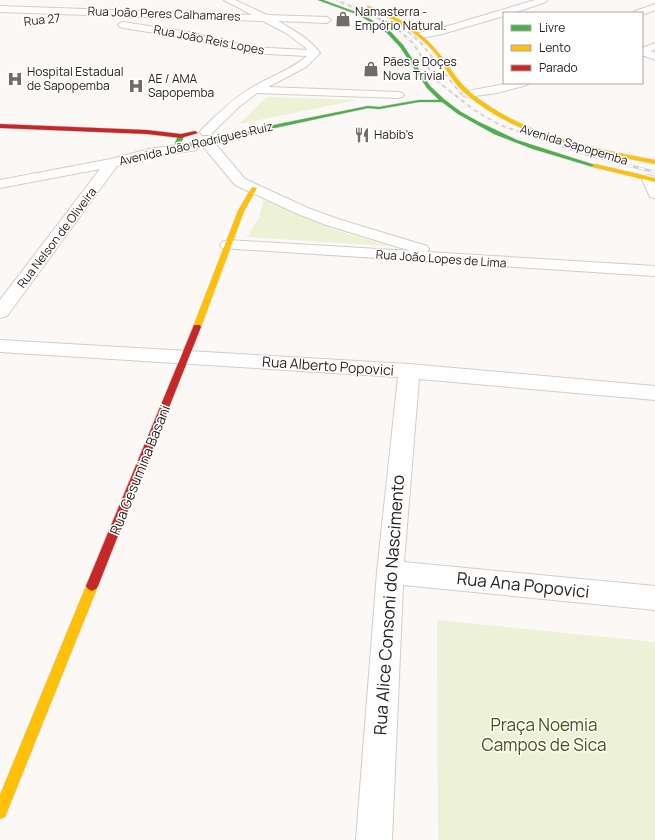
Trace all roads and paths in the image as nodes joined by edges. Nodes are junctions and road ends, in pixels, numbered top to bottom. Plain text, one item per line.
1 (228, 0) edge
2 (320, 0) edge
3 (543, 0) edge
4 (652, 0) edge
5 (655, 1) edge
6 (362, 4) dead end
7 (655, 7) edge
8 (0, 9) edge
9 (508, 12) edge
10 (641, 12) edge
11 (86, 14) junction
12 (503, 14) edge
13 (266, 17) junction
14 (38, 20) dead end
15 (327, 20) dead end
16 (421, 35) junction
17 (655, 46) edge
18 (316, 53) junction
19 (655, 57) edge
20 (519, 84) edge
21 (255, 90) junction
22 (434, 93) junction
23 (398, 95) junction
24 (444, 97) junction
25 (468, 97) junction
26 (368, 107) junction
27 (0, 126) edge
28 (254, 131) junction
29 (181, 136) junction
30 (207, 138) junction
31 (191, 147) junction
32 (149, 153) junction
33 (655, 162) edge
34 (112, 163) junction
35 (652, 180) edge
36 (0, 184) edge
37 (254, 188) junction
38 (655, 194) edge
39 (228, 246) junction
40 (473, 261) junction
41 (655, 272) edge
42 (0, 312) edge
43 (0, 346) edge
44 (186, 356) junction
45 (409, 371) junction
46 (655, 393) edge
47 (390, 572) junction
48 (655, 598) edge
49 (0, 812) edge
50 (374, 840) edge

1 - 13 street
2 - 22 main road, Avenida Sapopemba
3 - 9 street
4 - 5 street
6 - 16 main road, Avenida Sapopemba
7 - 10 street
8 - 11 street, Rua João Peres Calhamares
11 - 13 street, Rua João Peres Calhamares
11 - 14 street, Rua 27
11 - 18 street, Rua João Reis Lopes
12 - 16 street
13 - 15 street, Rua João Peres Calhamares
13 - 18 street
16 - 25 main road, Avenida Sapopemba
17 - 19 street
18 - 21 street
20 - 25 street
21 - 23 street
21 - 30 street
22 - 23 main road, Avenida João Rodrigues Ruiz
22 - 24 main road, Avenida Sapopemba
23 - 26 main road, Avenida João Rodrigues Ruiz
24 - 26 main road, Avenida João Rodrigues Ruiz
24 - 35 main road, Avenida Sapopemba
25 - 33 main road, Avenida Sapopemba
26 - 28 main road, Avenida João Rodrigues Ruiz
27 - 29 main road
28 - 30 main road
28 - 30 main road, Avenida João Rodrigues Ruiz
29 - 30 main road
29 - 31 main road
29 - 32 street
30 - 31 main road, Avenida João Rodrigues Ruiz
30 - 37 street
31 - 32 street, Avenida João Rodrigues Ruiz
32 - 34 street, Avenida João Rodrigues Ruiz
34 - 36 street, Avenida João Rodrigues Ruiz
34 - 42 street, Rua Nelson de Oliveira
35 - 38 street
37 - 39 main road, Rua Gesumina Basani
37 - 40 street
39 - 40 street, Rua João Lopes de Lima
39 - 44 main road, Rua Gesumina Basani
40 - 41 street, Rua João Lopes de Lima
43 - 44 street, Rua Alberto Popovici
44 - 45 street, Rua Alberto Popovici
44 - 49 main road, Rua Gesumina Basani
45 - 46 street, Rua Alberto Popovici
45 - 47 street, Rua Alice Consoni do Nascimento
47 - 48 street, Rua Ana Popovici
47 - 50 street, Rua Alice Consoni do Nascimento

